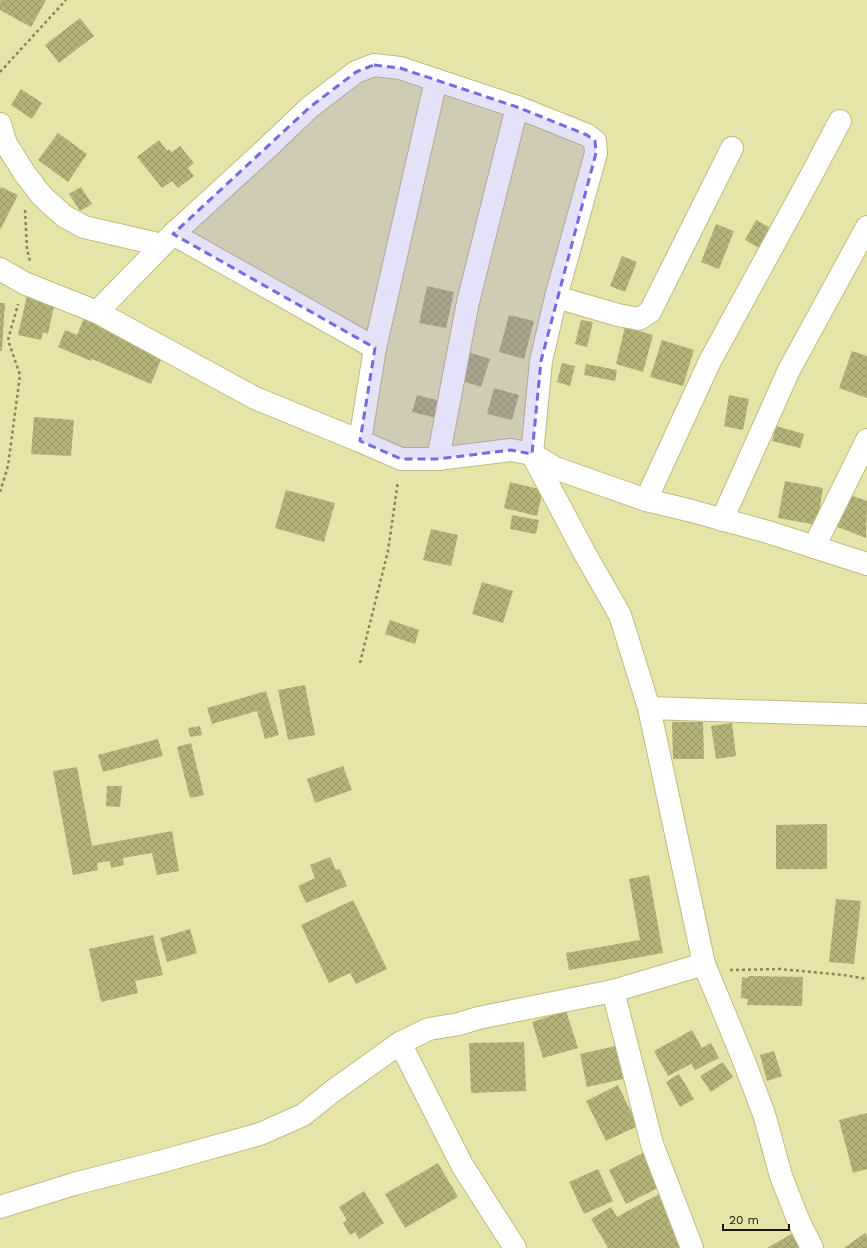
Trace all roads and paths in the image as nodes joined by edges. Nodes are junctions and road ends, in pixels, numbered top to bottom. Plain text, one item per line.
1 (66, 0) edge
2 (0, 72) edge
3 (436, 80) junction
4 (517, 107) junction
5 (840, 121) dead end
6 (0, 124) edge
7 (732, 148) dead end
8 (25, 174) junction
9 (867, 227) edge
10 (167, 239) junction
11 (0, 269) edge
12 (24, 283) junction
13 (556, 297) junction
14 (98, 312) junction
15 (375, 348) junction
16 (867, 440) edge
17 (360, 441) junction
18 (532, 454) junction
19 (401, 459) junction
20 (438, 459) junction
21 (0, 492) edge
22 (646, 500) junction
23 (722, 520) junction
24 (814, 547) junction
25 (867, 564) edge
26 (360, 662) dead end
27 (649, 708) junction
28 (867, 715) edge
29 (705, 967) junction
30 (867, 979) edge
31 (613, 991) junction
32 (400, 1043) junction
33 (0, 1207) edge
34 (515, 1248) edge
35 (692, 1248) edge
36 (812, 1248) edge

1 - 2 path
3 - 4 street
3 - 10 street
3 - 15 street
4 - 13 street
4 - 20 street
5 - 22 street
6 - 8 street
7 - 13 street
8 - 10 street
8 - 12 path
9 - 23 street
10 - 14 street
10 - 15 street
11 - 12 street
12 - 14 street
12 - 21 path
13 - 18 street
14 - 17 street
15 - 17 street
16 - 24 street
17 - 19 street
18 - 20 street
18 - 22 street
18 - 27 street
19 - 20 street
19 - 26 path
22 - 23 street
23 - 24 street
24 - 25 street
27 - 28 street
27 - 29 street
29 - 30 path
29 - 31 street
29 - 36 street
31 - 32 street
31 - 35 street
32 - 33 street
32 - 34 street

